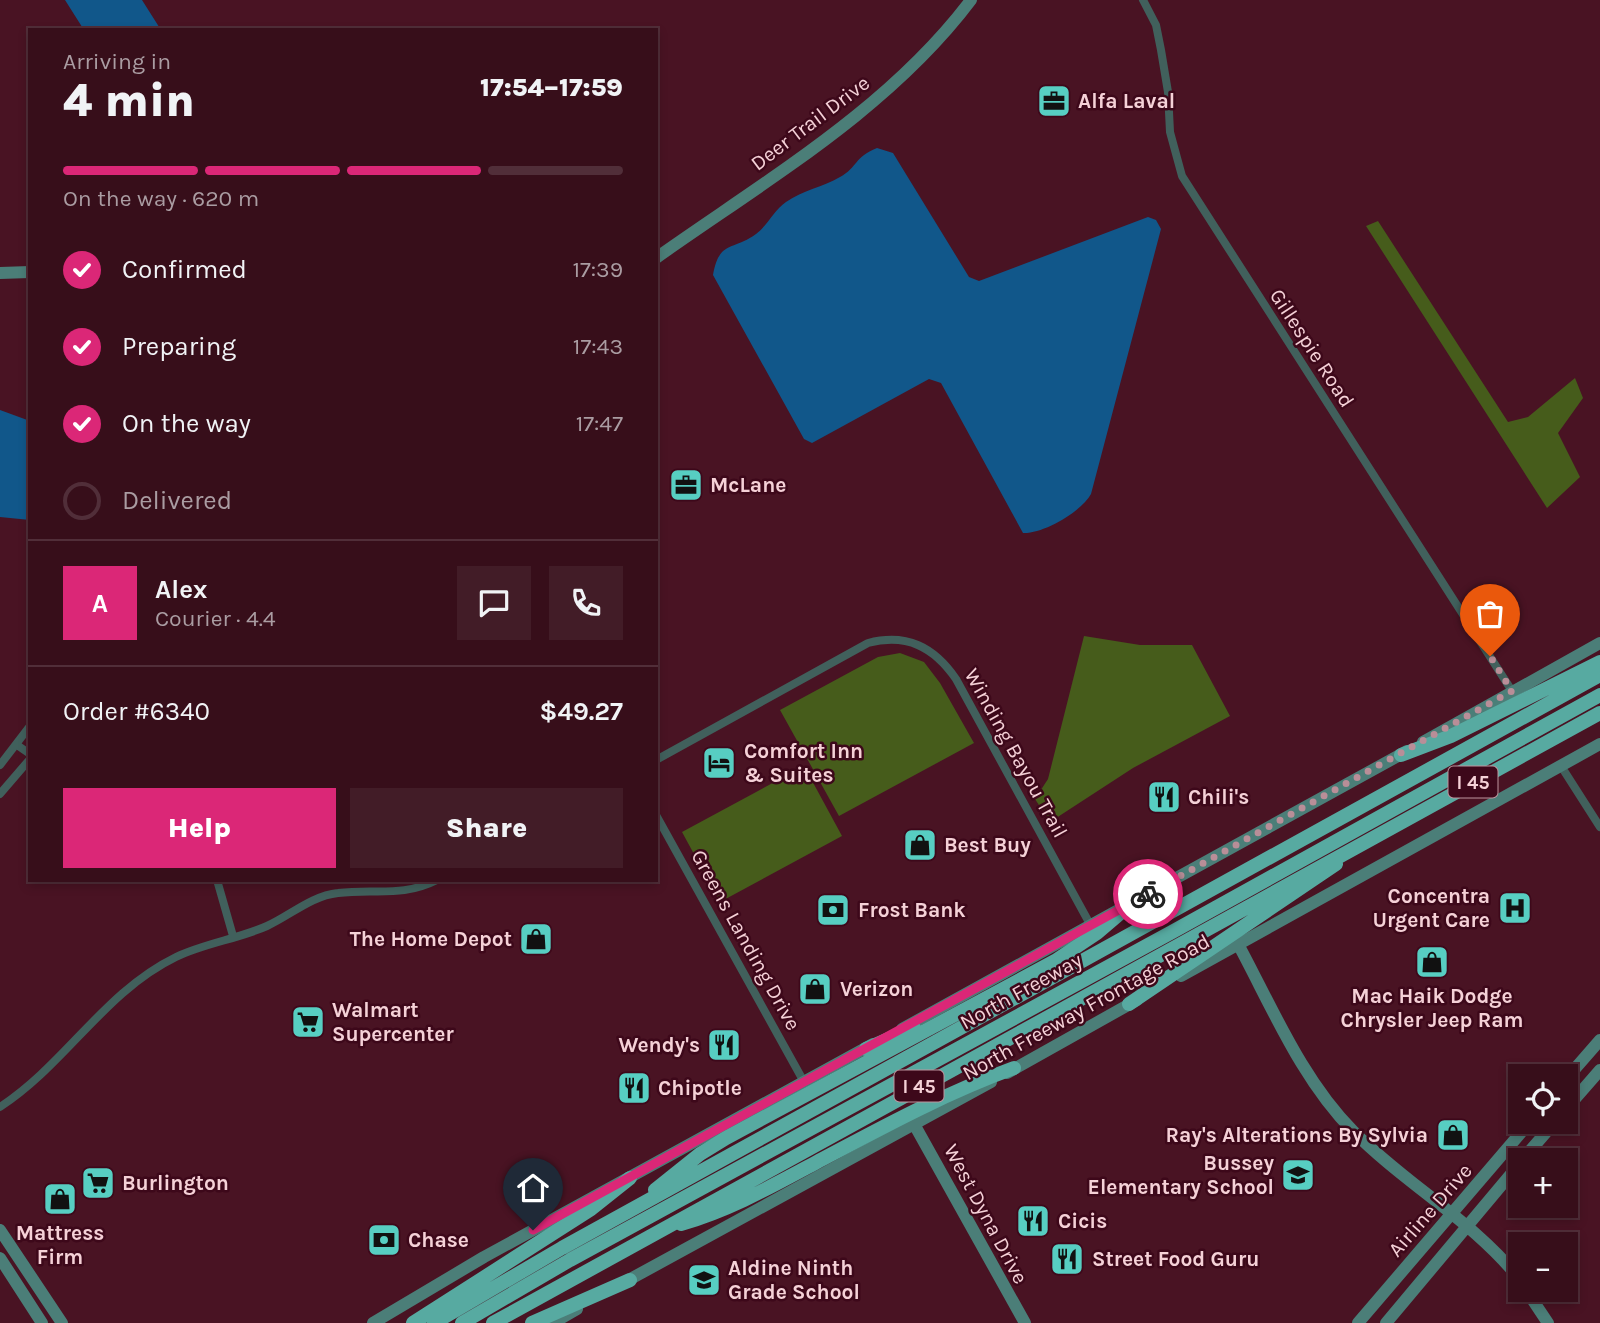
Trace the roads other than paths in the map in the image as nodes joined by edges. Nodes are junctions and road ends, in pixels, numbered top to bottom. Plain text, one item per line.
1 (971, 0) edge
2 (1143, 0) edge
3 (658, 257) edge
4 (28, 272) edge
5 (0, 273) edge
6 (1600, 643) edge
7 (1600, 662) edge
8 (1600, 675) edge
9 (1512, 691) junction
10 (1600, 695) edge
11 (1600, 713) edge
12 (28, 729) edge
13 (1600, 744) edge
14 (17, 745) junction
15 (28, 753) edge
16 (1401, 755) junction
17 (658, 759) edge
18 (28, 762) edge
19 (0, 765) edge
20 (1562, 766) junction
21 (0, 794) edge
22 (658, 819) edge
23 (1600, 827) edge
24 (1347, 851) junction
25 (218, 882) edge
26 (431, 882) edge
27 (1131, 904) junction
28 (1091, 926) junction
29 (233, 936) junction
30 (1238, 944) junction
31 (1002, 990) junction
32 (1129, 1004) junction
33 (1600, 1040) edge
34 (866, 1049) junction
35 (1578, 1066) edge
36 (1014, 1068) junction
37 (1600, 1070) edge
38 (1578, 1080) edge
39 (804, 1082) junction
40 (1587, 1084) junction
41 (1578, 1095) edge
42 (0, 1107) edge
43 (914, 1124) junction
44 (1520, 1134) edge
45 (1545, 1134) edge
46 (1533, 1148) edge
47 (1508, 1177) edge
48 (630, 1178) junction
49 (1451, 1215) junction
50 (1464, 1226) junction
51 (0, 1230) edge
52 (4, 1247) edge
53 (0, 1258) edge
54 (570, 1259) junction
55 (1508, 1265) edge
56 (629, 1280) junction
57 (1535, 1302) edge
58 (42, 1323) edge
59 (62, 1323) edge
60 (373, 1323) edge
61 (413, 1323) edge
62 (434, 1323) edge
63 (462, 1323) edge
64 (493, 1323) edge
65 (532, 1323) edge
66 (553, 1323) edge
67 (1025, 1323) edge
68 (1358, 1323) edge
69 (1386, 1323) edge
70 (1548, 1323) edge

1 - 3 main road, Deer Trail Drive
2 - 9 street, Gillespie Road
4 - 5 main road
6 - 9 main road
7 - 16 highway
8 - 62 highway, North Freeway / I 45
9 - 16 main road
10 - 54 highway, North Freeway / I 45
11 - 24 highway, North Freeway / I 45
12 - 14 street
13 - 20 main road, North Freeway Frontage Road
14 - 15 street
14 - 19 street
16 - 27 main road
17 - 28 street, Winding Bayou Trail
18 - 21 street
20 - 23 street
20 - 30 main road, North Freeway Frontage Road
22 - 39 street, Greens Landing Drive
24 - 32 highway
24 - 64 highway, North Freeway / I 45
25 - 29 street
26 - 29 street
27 - 28 main road
27 - 31 highway
28 - 34 main road
29 - 42 street
30 - 32 main road, North Freeway Frontage Road
30 - 49 main road
31 - 34 highway
31 - 54 highway
32 - 36 main road, North Freeway Frontage Road
33 - 35 main road
34 - 39 main road
36 - 43 main road, North Freeway Frontage Road
36 - 54 highway
37 - 40 main road
38 - 40 main road
39 - 48 main road
40 - 41 main road
43 - 56 main road, North Freeway Frontage Road
43 - 67 main road, West Dyna Drive
44 - 49 main road, Airline Drive
45 - 46 main road, Airline Drive
47 - 50 main road, Airline Drive
48 - 60 main road
48 - 61 highway
49 - 50 main road
49 - 68 main road, Airline Drive
50 - 55 main road
50 - 69 main road, Airline Drive
51 - 52 main road
52 - 59 main road
53 - 58 main road
54 - 63 highway, North Freeway / I 45
56 - 65 highway
56 - 66 main road, North Freeway Frontage Road
57 - 70 main road

